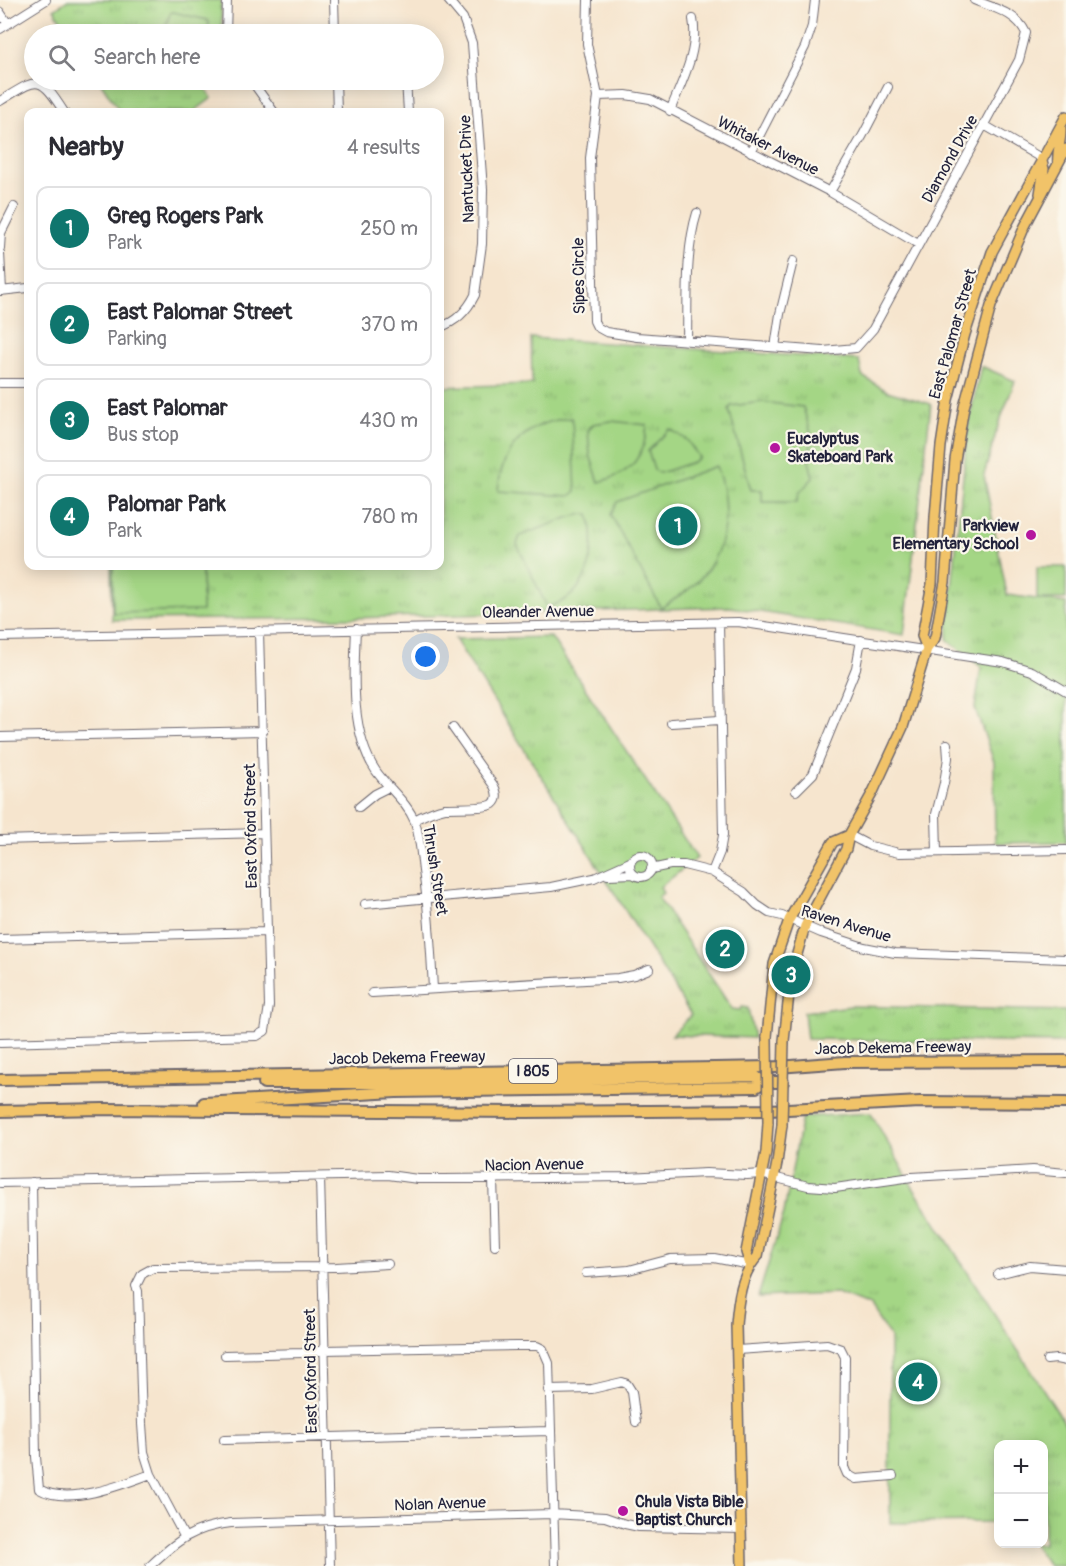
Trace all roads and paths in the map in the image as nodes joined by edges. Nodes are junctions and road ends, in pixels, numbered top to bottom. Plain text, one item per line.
1 (46, 0) edge
2 (227, 0) edge
3 (334, 0) edge
4 (448, 0) edge
5 (588, 0) edge
6 (815, 0) edge
7 (974, 0) edge
8 (0, 12) edge
9 (693, 19) dead end
10 (8, 24) junction
11 (226, 24) edge
12 (335, 24) edge
13 (0, 29) edge
14 (24, 86) edge
15 (888, 87) dead end
16 (50, 90) edge
17 (258, 90) edge
18 (336, 90) edge
19 (407, 90) edge
20 (598, 96) junction
21 (0, 101) edge
22 (61, 108) edge
23 (271, 108) edge
24 (337, 108) edge
25 (408, 108) edge
26 (670, 111) junction
27 (1066, 116) edge
28 (984, 125) junction
29 (1060, 126) junction
30 (1066, 150) edge
31 (751, 152) junction
32 (1041, 158) junction
33 (1062, 166) edge
34 (830, 192) junction
35 (1039, 201) junction
36 (14, 207) dead end
37 (697, 213) dead end
38 (918, 244) junction
39 (0, 248) edge
40 (0, 253) edge
41 (793, 261) dead end
42 (24, 288) edge
43 (1, 291) edge
44 (444, 325) edge
45 (687, 340) junction
46 (776, 347) junction
47 (856, 348) joint
48 (24, 382) edge
49 (0, 383) edge
50 (952, 384) junction
51 (964, 404) junction
52 (719, 622) junction
53 (356, 629) junction
54 (259, 631) junction
55 (0, 637) edge
56 (861, 640) junction
57 (927, 649) junction
58 (1066, 691) edge
59 (720, 720) junction
60 (671, 723) dead end
61 (453, 728) dead end
62 (262, 731) junction
63 (0, 737) edge
64 (947, 744) dead end
65 (389, 787) junction
66 (796, 791) dead end
67 (359, 807) dead end
68 (414, 820) junction
69 (264, 833) junction
70 (849, 835) junction
71 (0, 840) edge
72 (1066, 850) edge
73 (937, 852) junction
74 (649, 858) junction
75 (630, 862) junction
76 (670, 865) junction
77 (651, 869) junction
78 (712, 872) junction
79 (633, 874) junction
80 (600, 876) junction
81 (427, 899) junction
82 (365, 904) dead end
83 (789, 920) junction
84 (805, 926) junction
85 (267, 933) junction
86 (0, 939) edge
87 (1066, 959) edge
88 (649, 969) dead end
89 (433, 989) junction
90 (372, 993) dead end
91 (0, 1043) edge
92 (1066, 1061) edge
93 (0, 1081) edge
94 (655, 1082) junction
95 (766, 1082) junction
96 (783, 1082) junction
97 (1066, 1103) edge
98 (103, 1108) junction
99 (0, 1111) edge
100 (1066, 1173) edge
101 (761, 1174) junction
102 (320, 1177) junction
103 (774, 1178) junction
104 (493, 1179) junction
105 (32, 1182) junction
106 (0, 1183) edge
107 (495, 1246) dead end
108 (388, 1264) dead end
109 (750, 1265) junction
110 (323, 1266) junction
111 (1066, 1269) edge
112 (586, 1273) dead end
113 (998, 1274) dead end
114 (325, 1350) junction
115 (737, 1350) junction
116 (225, 1355) dead end
117 (1047, 1360) dead end
118 (1066, 1361) edge
119 (548, 1390) junction
120 (636, 1422) dead end
121 (550, 1431) junction
122 (326, 1436) junction
123 (224, 1440) dead end
124 (151, 1474) junction
125 (893, 1476) dead end
126 (552, 1514) junction
127 (328, 1521) junction
128 (742, 1529) junction
129 (184, 1536) junction
130 (150, 1566) edge
131 (330, 1566) edge
132 (555, 1566) edge
133 (742, 1566) edge

1 - 10 street
2 - 11 street
3 - 12 street
4 - 44 street, Nantucket Drive
5 - 20 street, Sipes Circle
6 - 31 street
7 - 28 street, Diamond Drive
8 - 10 street
9 - 26 street
10 - 13 street
14 - 21 street
15 - 34 street
16 - 22 street
17 - 23 street
18 - 24 street
19 - 25 street
20 - 26 street, Whitaker Avenue
20 - 45 street, Sipes Circle
26 - 31 street, Whitaker Avenue
27 - 29 main road, East Palomar Street
28 - 32 street
28 - 38 street, Diamond Drive
29 - 32 main road, East Palomar Street
29 - 33 main road
30 - 33 main road, East Palomar Street
31 - 34 street, Whitaker Avenue
32 - 35 main road
32 - 50 main road, East Palomar Street
33 - 35 main road, East Palomar Street
34 - 38 street, Whitaker Avenue
35 - 51 main road, East Palomar Street
36 - 39 street
37 - 45 street
38 - 47 street, Diamond Drive
40 - 43 street
41 - 46 street
42 - 43 street
45 - 46 street, Sipes Circle
46 - 47 street, Sipes Circle
48 - 49 street
50 - 51 main road
50 - 57 main road, East Palomar Street
51 - 57 main road, East Palomar Street
52 - 53 street, Oleander Avenue
52 - 56 street, Oleander Avenue
52 - 59 street
53 - 54 street, Oleander Avenue
53 - 65 street, Thrush Street
54 - 55 street, Oleander Avenue
54 - 62 street, East Oxford Street
56 - 57 street, Oleander Avenue
56 - 66 street
57 - 58 street, Oleander Avenue
57 - 70 main road, East Palomar Street
59 - 60 street
59 - 78 street
61 - 68 street
62 - 63 street
62 - 69 street, East Oxford Street
64 - 73 street
65 - 67 street
65 - 68 street, Thrush Street
68 - 81 street, Thrush Street
69 - 71 street
69 - 85 street, East Oxford Street
70 - 73 street
70 - 83 main road, East Palomar Street
70 - 84 main road, East Palomar Street
72 - 73 street
74 - 75 street
74 - 76 street, Raven Avenue
74 - 77 street
75 - 79 street
75 - 80 street
76 - 77 street, Raven Avenue
76 - 78 street, Raven Avenue
77 - 79 street
78 - 83 street, Raven Avenue
79 - 80 street
80 - 81 street
81 - 82 street
81 - 89 street, Thrush Street
83 - 84 street, Raven Avenue
83 - 95 main road, East Palomar Street, bridge
84 - 87 street, Raven Avenue
84 - 96 main road, East Palomar Street, bridge
85 - 86 street
85 - 91 street, East Oxford Street
88 - 89 street
89 - 90 street
92 - 93 highway, Jacob Dekema Freeway / I 805
93 - 94 highway
94 - 95 highway
94 - 98 highway
95 - 96 highway, bridge
95 - 101 main road, East Palomar Street, bridge
96 - 103 main road, East Palomar Street, bridge
97 - 98 highway
98 - 99 highway
100 - 103 street, Nacion Avenue
101 - 103 street, Nacion Avenue
101 - 104 street, Nacion Avenue
101 - 109 main road, East Palomar Street
102 - 104 street, Nacion Avenue
102 - 105 street, Nacion Avenue
102 - 110 street, East Oxford Street
103 - 109 main road, East Palomar Street
104 - 107 street
105 - 106 street, Nacion Avenue
105 - 124 street
108 - 110 street
109 - 112 street
109 - 115 main road, East Palomar Street
110 - 114 street, East Oxford Street
110 - 124 street
111 - 113 street
114 - 116 street
114 - 119 street
114 - 122 street, East Oxford Street
115 - 125 street
115 - 128 main road, East Palomar Street
117 - 118 street
119 - 120 street
119 - 121 street
121 - 122 street
121 - 126 street
122 - 123 street
122 - 127 street, East Oxford Street
124 - 129 street
126 - 127 street, Nolan Avenue
126 - 128 street, Nolan Avenue
126 - 132 street
127 - 129 street, Nolan Avenue
127 - 131 street, East Oxford Street
128 - 133 main road, East Palomar Street
129 - 130 street, Nolan Avenue

